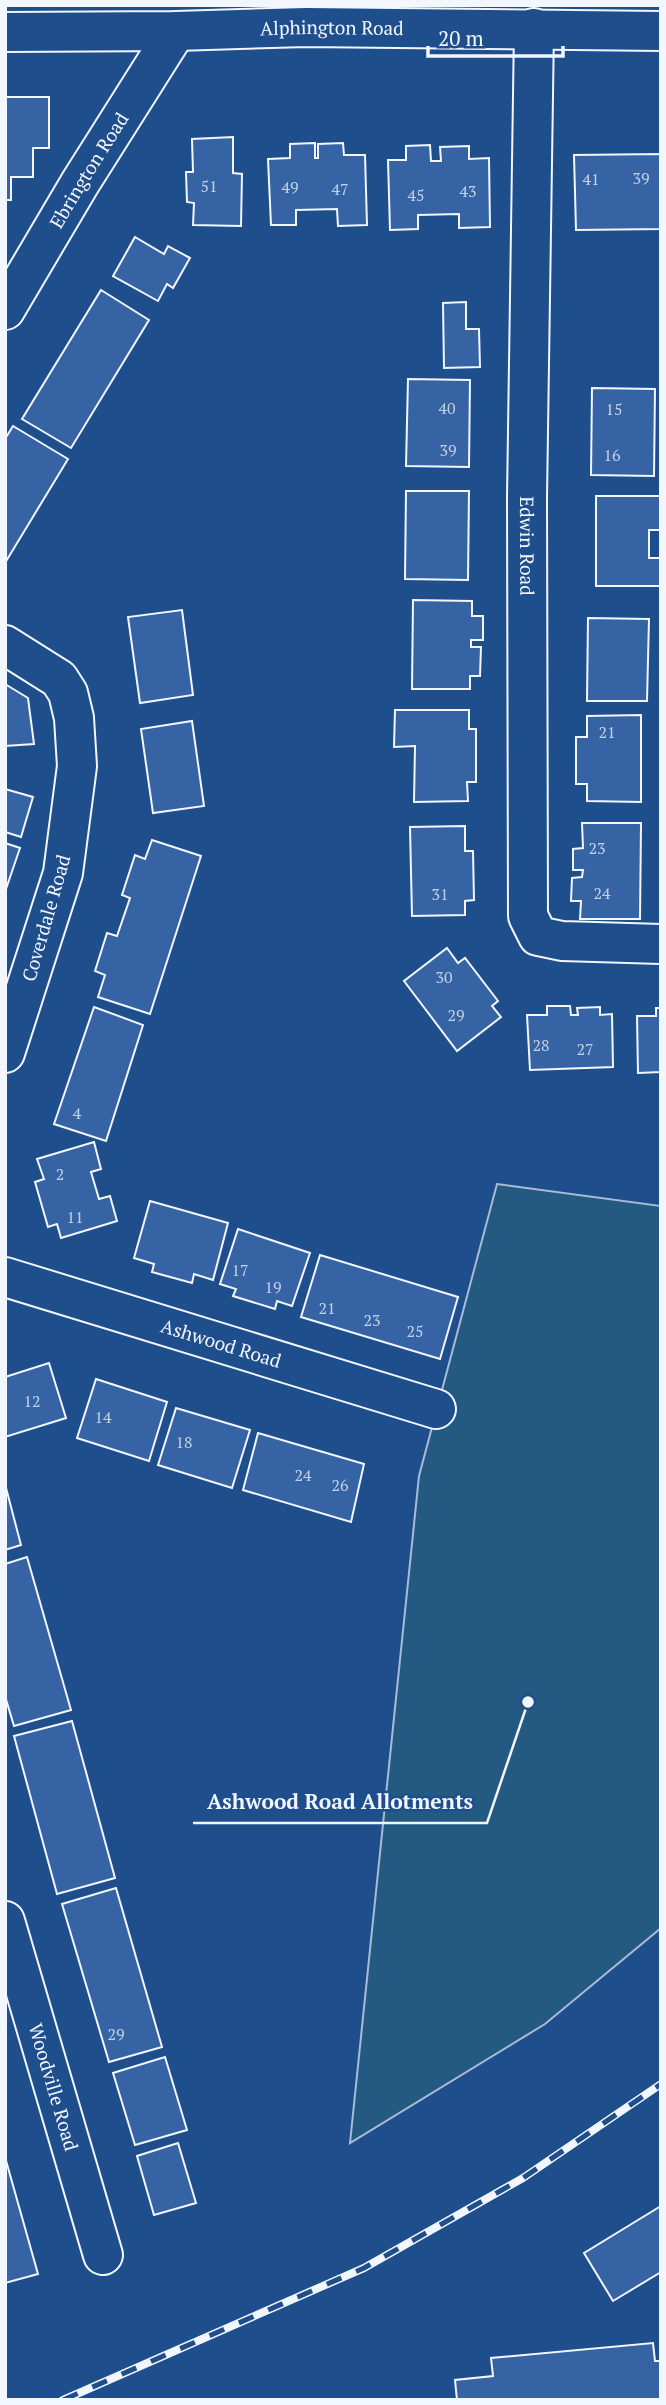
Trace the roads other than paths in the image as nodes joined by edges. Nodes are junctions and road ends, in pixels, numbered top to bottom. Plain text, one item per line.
1 (281, 16) edge
2 (554, 21) edge
3 (661, 30) edge
4 (5, 32) edge
5 (176, 32) junction
6 (5, 310) edge
7 (5, 645) edge
8 (661, 944) edge
9 (5, 1053) edge
10 (5, 1277) edge
11 (436, 1409) dead end
12 (5, 1921) edge
13 (103, 2255) dead end

1 - 2 main road, Alphington Road
1 - 5 main road, Alphington Road
2 - 3 main road, Alphington Road
2 - 8 main road, Edwin Road
4 - 5 main road, Alphington Road
5 - 6 main road, Ebrington Road
7 - 9 main road, Coverdale Road
10 - 11 main road, Ashwood Road
12 - 13 main road, Woodville Road

